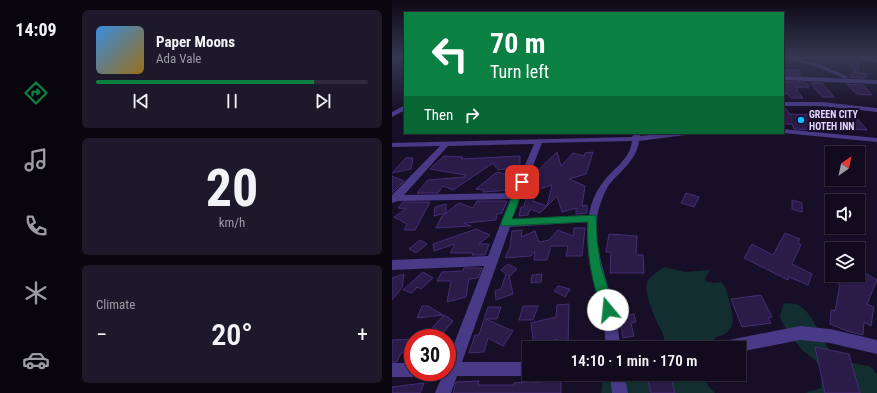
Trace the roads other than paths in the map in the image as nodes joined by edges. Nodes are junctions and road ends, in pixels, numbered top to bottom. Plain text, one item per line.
1 (839, 75) edge
2 (784, 78) edge
3 (857, 81) junction
4 (877, 82) edge
5 (784, 104) edge
6 (404, 108) edge
7 (877, 110) edge
8 (392, 115) edge
9 (784, 131) edge
10 (669, 134) edge
11 (636, 136) edge
12 (877, 140) edge
13 (539, 141) junction
14 (446, 144) junction
15 (392, 145) edge
16 (516, 196) junction
17 (393, 200) edge
18 (593, 218) junction
19 (506, 223) junction
20 (493, 261) junction
21 (392, 265) edge
22 (612, 341) edge
23 (746, 344) edge
24 (877, 347) edge
25 (456, 351) edge
26 (456, 369) edge
27 (392, 370) edge
28 (404, 370) edge
29 (522, 370) edge
30 (446, 381) edge
31 (618, 381) edge
32 (443, 393) edge
33 (620, 393) edge

1 - 3 street
2 - 3 street
3 - 4 street
5 - 7 street
6 - 8 street
9 - 12 street
10 - 11 street
11 - 13 street
11 - 18 street
13 - 14 street
13 - 16 street
14 - 15 street
14 - 17 street
16 - 17 street
16 - 19 street
18 - 19 street
18 - 22 street
19 - 20 street
20 - 21 street
20 - 25 street
23 - 24 street
26 - 29 street
27 - 28 street
30 - 32 street
31 - 33 street

